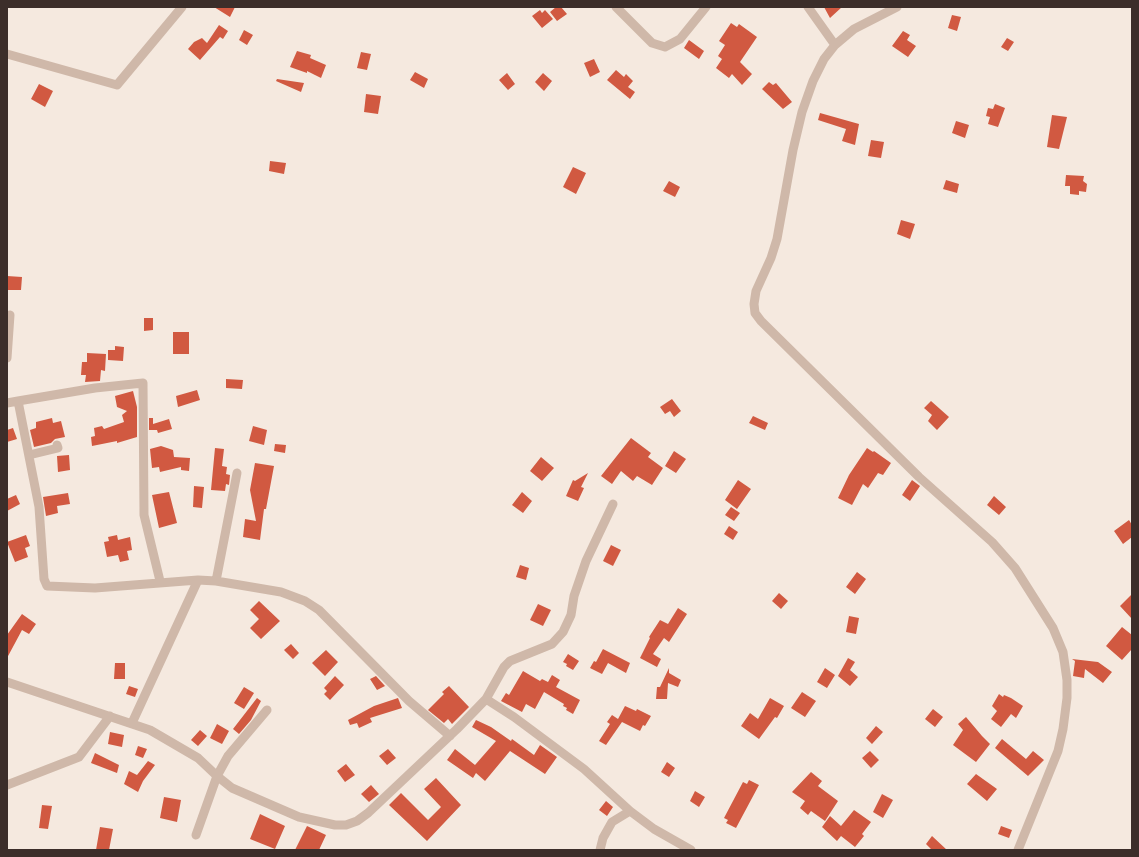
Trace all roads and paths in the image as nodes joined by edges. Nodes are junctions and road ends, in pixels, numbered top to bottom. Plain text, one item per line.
1 (182, 7) edge
2 (616, 7) edge
3 (706, 7) edge
4 (808, 7) edge
5 (897, 7) edge
6 (835, 45) junction
7 (7, 54) edge
8 (10, 315) dead end
9 (7, 358) edge
10 (18, 401) junction
11 (7, 403) edge
12 (58, 445) dead end
13 (29, 455) junction
14 (237, 473) dead end
15 (613, 504) dead end
16 (198, 580) junction
17 (160, 581) junction
18 (216, 581) junction
19 (7, 682) edge
20 (486, 699) junction
21 (267, 710) dead end
22 (110, 716) junction
23 (132, 723) junction
24 (450, 736) junction
25 (217, 776) junction
26 (7, 785) edge
27 (630, 811) junction
28 (196, 835) dead end
29 (600, 850) edge
30 (691, 850) edge
31 (1018, 850) edge

1 - 7 street
2 - 3 street
4 - 6 street
5 - 6 street
6 - 31 street
8 - 9 street
10 - 11 street
10 - 13 street
10 - 17 street
12 - 13 street
13 - 17 street
14 - 18 street
15 - 20 street
16 - 17 street
16 - 18 street
16 - 23 street
18 - 24 street
19 - 22 street
20 - 24 street
20 - 27 street
21 - 25 street
22 - 23 street
22 - 26 street
23 - 25 street
24 - 25 street
25 - 28 street
27 - 29 street
27 - 30 street

